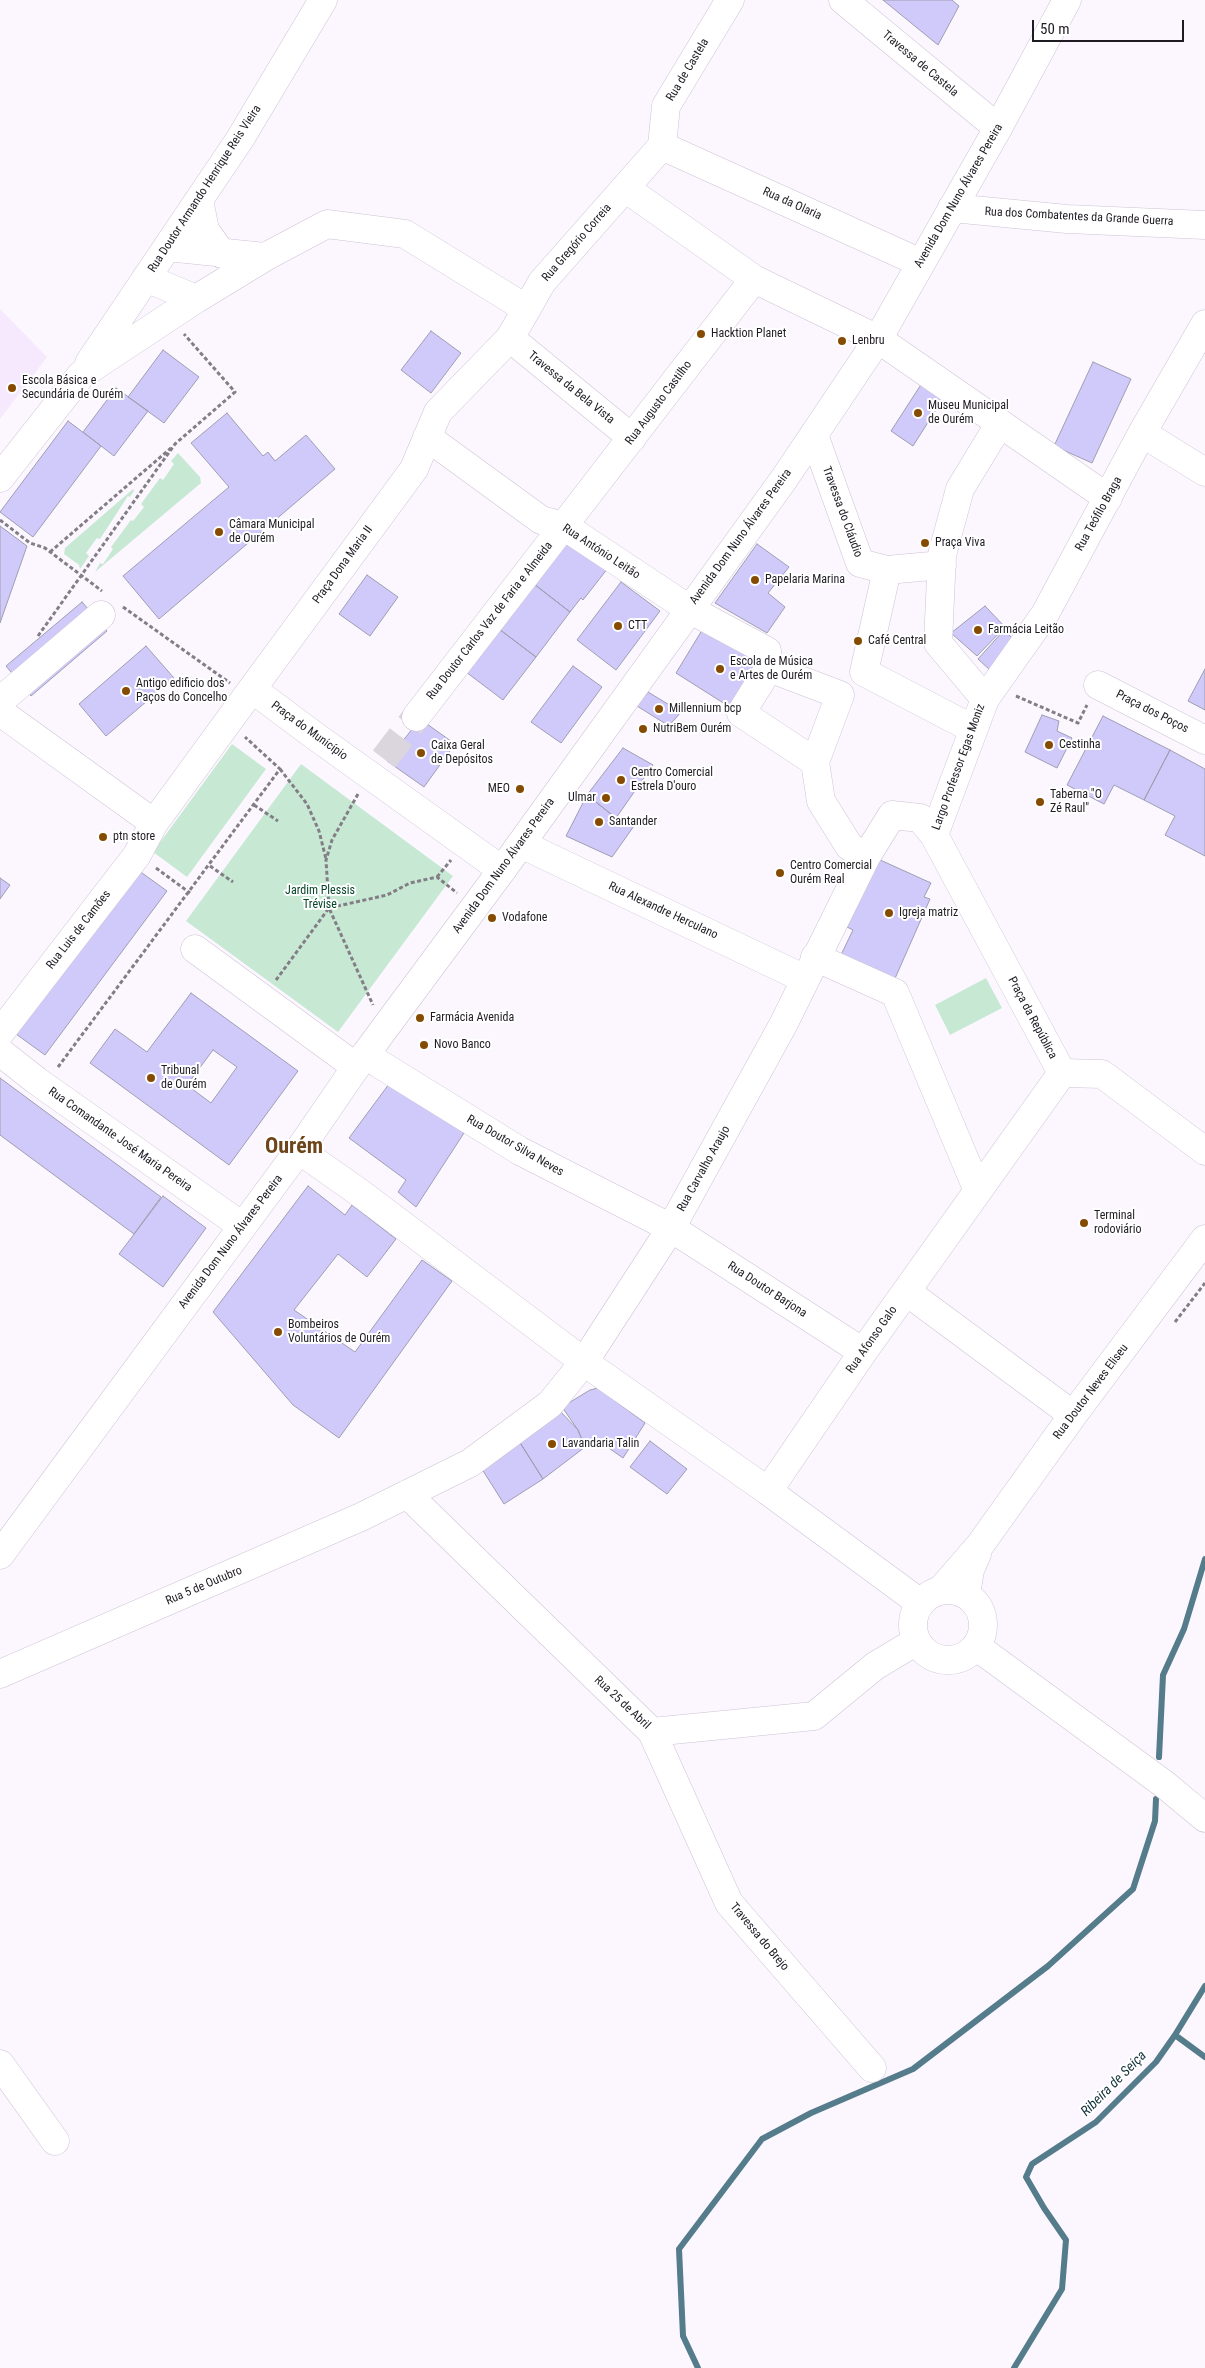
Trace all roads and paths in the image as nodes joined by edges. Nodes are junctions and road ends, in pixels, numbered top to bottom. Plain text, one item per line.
1 (323, 0) edge
2 (730, 0) edge
3 (842, 0) edge
4 (1067, 0) edge
5 (998, 128) junction
6 (662, 146) junction
7 (625, 188) junction
8 (199, 200) junction
9 (952, 208) junction
10 (1205, 225) edge
11 (167, 247) junction
12 (222, 254) junction
13 (264, 257) junction
14 (921, 263) junction
15 (146, 278) junction
16 (754, 280) junction
17 (196, 299) junction
18 (527, 309) junction
19 (169, 316) junction
20 (1205, 324) edge
21 (510, 338) junction
22 (878, 339) junction
23 (81, 374) junction
24 (1000, 423) junction
25 (1142, 433) junction
26 (814, 435) junction
27 (426, 437) junction
28 (632, 438) junction
29 (175, 444) junction
30 (1205, 472) edge
31 (0, 478) edge
32 (1108, 498) junction
33 (0, 520) edge
34 (564, 526) junction
35 (50, 552) junction
36 (942, 565) junction
37 (887, 570) junction
38 (81, 575) junction
39 (109, 605) junction
40 (689, 609) junction
41 (36, 638) dead end
42 (769, 668) junction
43 (864, 672) junction
44 (1098, 685) joint
45 (244, 688) junction
46 (989, 693) junction
47 (840, 696) junction
48 (0, 701) edge
49 (0, 712) edge
50 (416, 716) tunnel mouth
51 (973, 729) junction
52 (240, 733) dead end
53 (1205, 740) edge
54 (815, 762) junction
55 (377, 767) junction
56 (280, 769) junction
57 (254, 805) junction
58 (278, 821) dead end
59 (154, 823) junction
60 (934, 835) junction
61 (521, 844) junction
62 (866, 857) junction
63 (326, 860) junction
64 (210, 866) junction
65 (154, 867) dead end
66 (502, 870) junction
67 (232, 882) dead end
68 (190, 893) junction
69 (474, 907) junction
70 (329, 908) junction
71 (195, 949) dead end
72 (810, 968) junction
73 (262, 998) junction
74 (389, 1023) junction
75 (0, 1033) edge
76 (0, 1052) edge
77 (360, 1061) junction
78 (1062, 1073) junction
79 (44, 1086) junction
80 (299, 1150) junction
81 (1205, 1151) edge
82 (978, 1191) junction
83 (242, 1226) junction
84 (671, 1228) junction
85 (1205, 1239) edge
86 (907, 1292) junction
87 (864, 1352) junction
88 (584, 1362) junction
89 (1073, 1415) junction
90 (768, 1491) junction
91 (407, 1494) junction
92 (0, 1555) edge
93 (942, 1595) junction
94 (915, 1642) junction
95 (977, 1647) junction
96 (0, 1674) edge
97 (652, 1732) junction
98 (1205, 1818) edge
99 (0, 2064) edge
100 (872, 2068) dead end
101 (55, 2141) dead end

1 - 8 street, Rua Doutor Armando Henrique Reis Vieira
2 - 6 street, Rua de Castela
3 - 5 street, Travessa de Castela
4 - 5 street, Avenida Dom Nuno Álvares Pereira
5 - 9 street, Avenida Dom Nuno Álvares Pereira
6 - 7 street, Rua Gregório Correia
6 - 14 street, Rua da Olaria
7 - 16 street
7 - 18 street, Rua Gregório Correia
8 - 11 street, Rua Doutor Armando Henrique Reis Vieira
8 - 12 street
9 - 10 street, Rua dos Combatentes da Grande Guerra
9 - 14 street, Avenida Dom Nuno Álvares Pereira
11 - 12 street
11 - 15 street, Rua Doutor Armando Henrique Reis Vieira
12 - 13 street
13 - 17 street
13 - 18 street
14 - 22 street, Avenida Dom Nuno Álvares Pereira
15 - 17 street
15 - 23 street, Rua Doutor Armando Henrique Reis Vieira
16 - 22 street
16 - 28 street, Rua Augusto Castilho
17 - 19 street
18 - 21 street, Rua Gregório Correia
19 - 23 street
19 - 29 path
20 - 25 street, Rua Teófilo Braga
21 - 27 street, Rua Gregório Correia
21 - 28 street, Travessa da Bela Vista
22 - 24 street
22 - 26 street, Avenida Dom Nuno Álvares Pereira
23 - 31 street
24 - 32 street
24 - 36 street
25 - 30 street
25 - 32 street, Rua Teófilo Braga
26 - 37 street, Travessa do Cláudio
26 - 40 street, Avenida Dom Nuno Álvares Pereira
27 - 34 street, Rua António Leitão
27 - 45 street, Praça Dona Maria II
28 - 34 street, Rua Augusto Castilho
29 - 35 path
29 - 38 path
32 - 46 street, Rua Teófilo Braga
33 - 35 path
34 - 40 street, Rua António Leitão
34 - 50 street, Rua Doutor Carlos Vaz de Faria e Almeida
35 - 38 path
36 - 37 street
36 - 46 street
37 - 43 street
38 - 39 path
38 - 41 path
39 - 45 path
39 - 48 street
40 - 42 street, Rua António Leitão
40 - 61 street, Avenida Dom Nuno Álvares Pereira
42 - 47 street
42 - 54 street
43 - 47 street
43 - 51 street
44 - 46 path
44 - 53 street, Praça dos Poços
45 - 55 street, Praça do Município
45 - 59 street
46 - 51 street, Largo Professor Egas Moniz
47 - 54 street
49 - 59 street
51 - 60 street, Largo Professor Egas Moniz
52 - 56 path
54 - 62 street
55 - 63 path
55 - 66 street, Praça do Município
56 - 57 path
56 - 63 path
57 - 58 path
57 - 64 path
59 - 75 street, Rua Luis de Camões
60 - 62 street, Rua Carvalho Araujo
60 - 78 street, Praça da República
61 - 66 street, Avenida Dom Nuno Álvares Pereira
61 - 72 street, Rua Alexandre Herculano
62 - 72 street, Rua Carvalho Araujo
63 - 70 path
64 - 67 path
64 - 68 path
65 - 68 path
66 - 69 street, Avenida Dom Nuno Álvares Pereira
68 - 79 path
69 - 70 path
69 - 74 street, Avenida Dom Nuno Álvares Pereira
70 - 73 path
70 - 74 path
71 - 73 street, Rua Doutor Silva Neves
72 - 82 street, Rua Alexandre Herculano
72 - 84 street, Rua Carvalho Araujo
73 - 77 street, Rua Doutor Silva Neves
74 - 77 street, Avenida Dom Nuno Álvares Pereira
76 - 79 street, Rua Comandante José Maria Pereira
77 - 80 street, Avenida Dom Nuno Álvares Pereira
77 - 84 street, Rua Doutor Silva Neves
78 - 81 street
78 - 82 street, Praça da República
79 - 83 street, Rua Comandante José Maria Pereira
80 - 83 street, Avenida Dom Nuno Álvares Pereira
80 - 88 street
82 - 86 street, Rua Afonso Galo
83 - 92 street, Avenida Dom Nuno Álvares Pereira
84 - 87 street, Rua Doutor Barjona
84 - 88 street, Rua Carvalho Araujo
85 - 89 street, Rua Doutor Neves Eliseu
86 - 87 street, Rua Afonso Galo
86 - 89 street
87 - 90 street, Rua Afonso Galo
88 - 90 street
88 - 91 street, Rua Carvalho Araujo
89 - 93 street, Rua Doutor Neves Eliseu
90 - 93 street
91 - 96 street, Rua 5 de Outubro
91 - 97 street, Rua 25 de Abril
93 - 94 street
93 - 95 street
94 - 95 street
94 - 97 street, Rua 25 de Abril
95 - 98 street
97 - 100 street, Travessa do Brejo
99 - 101 street

